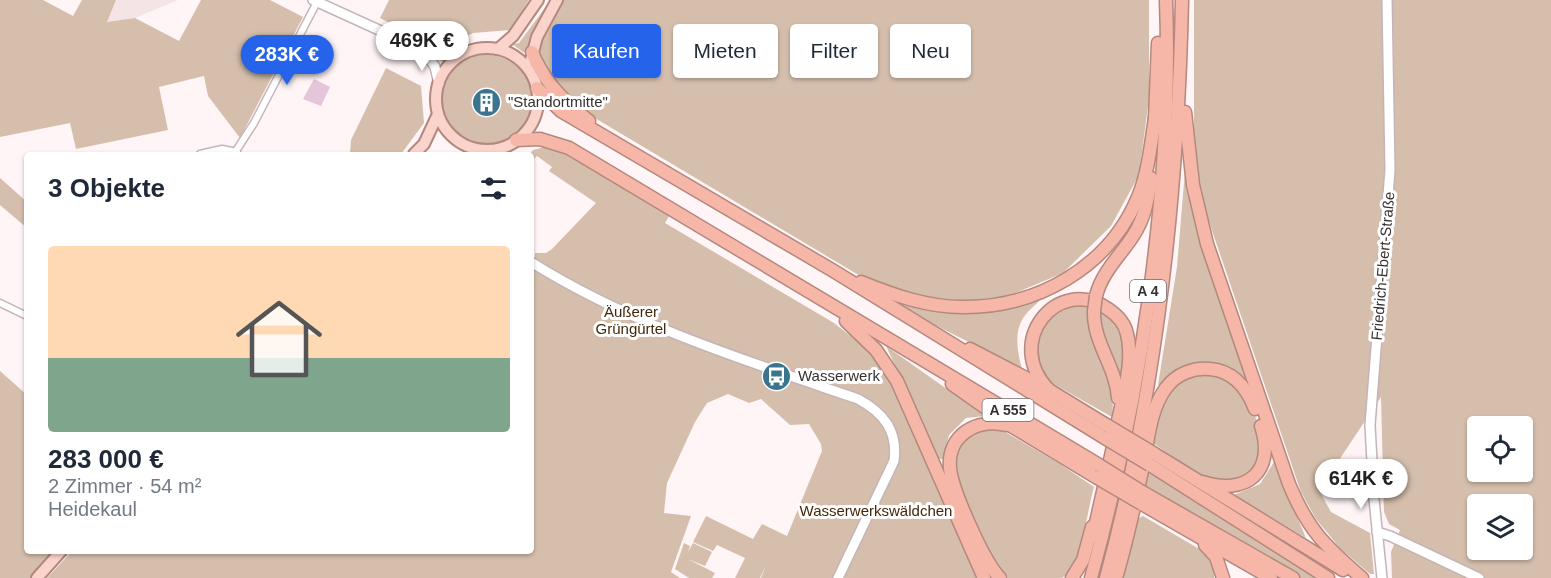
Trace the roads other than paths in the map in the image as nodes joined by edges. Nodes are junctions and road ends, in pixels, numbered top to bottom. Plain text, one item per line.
1 (538, 0) edge
2 (557, 0) edge
3 (1164, 0) edge
4 (1182, 0) edge
5 (1387, 0) edge
6 (315, 1) edge
7 (498, 49) junction
8 (472, 50) junction
9 (425, 51) junction
10 (532, 52) junction
11 (528, 69) junction
12 (1180, 80) junction
13 (439, 84) junction
14 (537, 88) junction
15 (1156, 112) junction
16 (438, 114) junction
17 (606, 135) junction
18 (454, 137) junction
19 (516, 140) junction
20 (424, 144) junction
21 (211, 152) edge
22 (231, 152) edge
23 (237, 152) edge
24 (416, 152) edge
25 (534, 264) edge
26 (832, 270) junction
27 (0, 303) edge
28 (825, 303) junction
29 (24, 315) edge
30 (946, 340) junction
31 (916, 356) junction
32 (1152, 365) junction
33 (1049, 390) junction
34 (1012, 427) junction
35 (1150, 428) junction
36 (1107, 432) junction
37 (1151, 459) junction
38 (1098, 471) junction
39 (1202, 482) junction
40 (1143, 499) junction
41 (1377, 532) junction
42 (1195, 536) junction
43 (58, 554) edge
44 (37, 578) edge
45 (838, 578) edge
46 (984, 578) edge
47 (1000, 578) edge
48 (1072, 578) edge
49 (1085, 578) edge
50 (1091, 578) edge
51 (1106, 578) edge
52 (1116, 578) edge
53 (1223, 578) edge
54 (1271, 578) edge
55 (1293, 578) edge
56 (1328, 578) edge
57 (1357, 578) edge
58 (1362, 578) edge
59 (1382, 578) edge
60 (1479, 578) edge

1 - 7 main road
2 - 10 main road
3 - 15 highway
3 - 50 highway, A 4
4 - 12 highway, A 4
5 - 41 main road, Friedrich-Ebert-Straße
6 - 9 main road
6 - 23 street
7 - 8 main road
7 - 11 main road
8 - 9 main road
8 - 13 main road
9 - 13 main road
10 - 11 main road
10 - 17 highway
11 - 14 main road
12 - 32 highway, A 4
12 - 58 highway
13 - 16 main road
14 - 17 highway
14 - 19 main road
15 - 26 highway
15 - 48 highway, bridge
16 - 18 main road
16 - 20 main road
17 - 26 highway, A 555
18 - 19 main road
18 - 20 main road
19 - 28 highway, A 555
20 - 24 main road
21 - 22 street
25 - 45 main road
26 - 30 highway, A 555
27 - 29 street
28 - 31 highway, A 555
28 - 46 highway
30 - 33 highway
30 - 36 highway, A 555
31 - 34 highway
31 - 38 highway, A 555
32 - 35 highway
32 - 51 highway, A 4
33 - 36 highway
33 - 49 highway
34 - 38 highway
34 - 47 highway
35 - 39 highway
35 - 52 highway
36 - 37 highway, A 555, bridge
37 - 39 highway
37 - 56 highway, A 555
38 - 40 highway, A 555, bridge
39 - 57 highway
40 - 42 highway
40 - 55 highway, A 555
41 - 59 main road, Friedrich-Ebert-Straße
41 - 60 main road
42 - 53 highway
42 - 54 highway
43 - 44 main road

